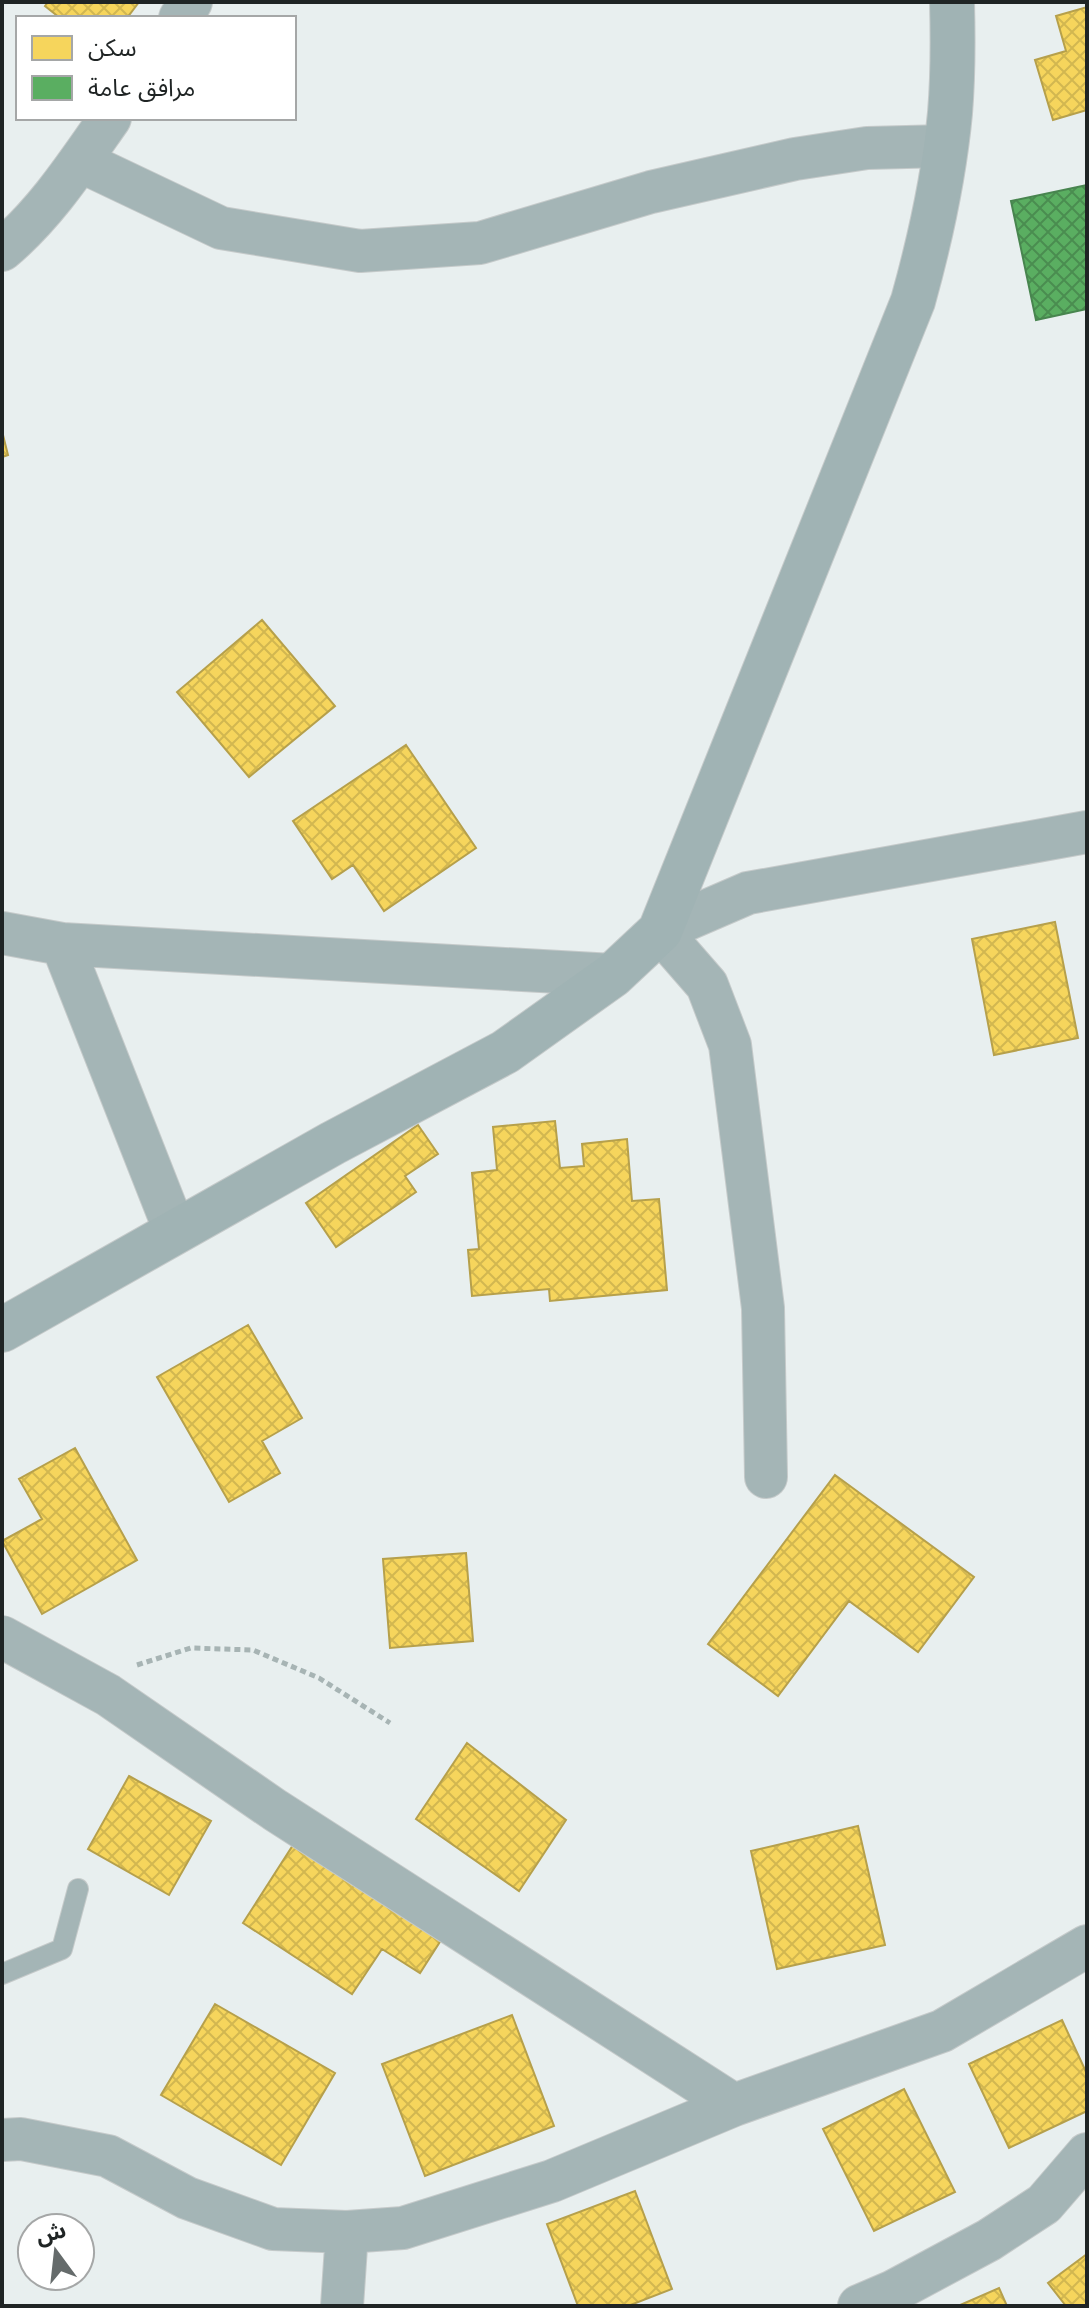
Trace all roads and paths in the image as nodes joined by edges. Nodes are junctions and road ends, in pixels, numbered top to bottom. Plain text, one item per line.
1 (952, 2) edge
2 (109, 120) edge
3 (946, 146) junction
4 (80, 161) junction
5 (2, 250) edge
6 (1087, 832) edge
7 (660, 931) junction
8 (2, 933) edge
9 (62, 944) junction
10 (613, 975) junction
11 (175, 1231) junction
12 (2, 1330) edge
13 (766, 1477) dead end
14 (2, 1637) edge
15 (108, 1695) junction
16 (390, 1723) dead end
17 (78, 1889) dead end
18 (1087, 1946) edge
19 (2, 1974) edge
20 (734, 2105) junction
21 (2, 2140) edge
22 (1087, 2154) edge
23 (347, 2232) junction
24 (342, 2306) edge
25 (859, 2306) edge

1 - 3 main road
2 - 4 street
3 - 4 street
3 - 7 main road
4 - 5 street
6 - 7 street
7 - 10 main road
7 - 13 street
8 - 9 street
9 - 10 street
9 - 11 street
10 - 11 main road
11 - 12 main road
14 - 15 street
15 - 16 path
15 - 20 street
17 - 19 lane
18 - 20 street
20 - 23 street
21 - 23 street
22 - 25 street
23 - 24 street

